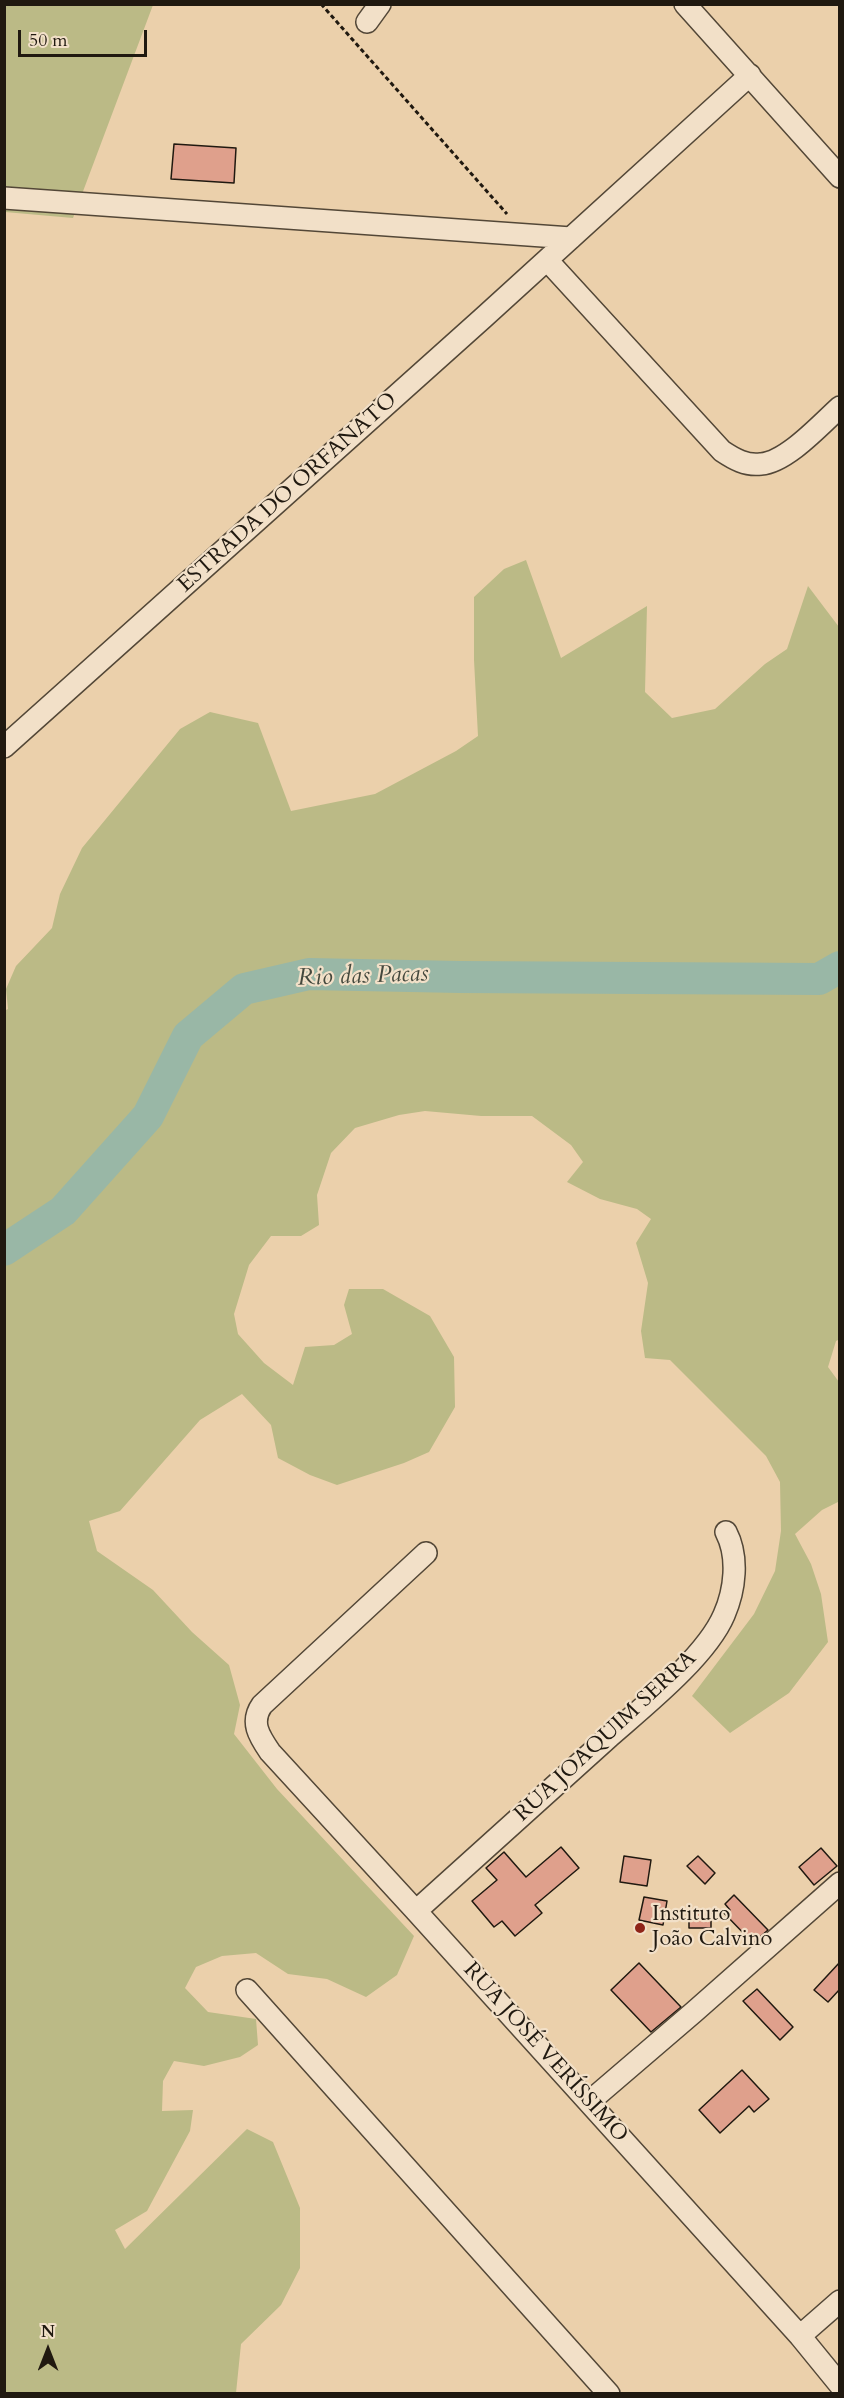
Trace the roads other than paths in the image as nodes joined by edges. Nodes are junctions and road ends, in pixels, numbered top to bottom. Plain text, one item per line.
1 (380, 4) edge
2 (686, 4) edge
3 (367, 22) dead end
4 (750, 75) junction
5 (840, 177) edge
6 (4, 198) edge
7 (571, 238) junction
8 (547, 260) junction
9 (840, 407) edge
10 (4, 747) edge
11 (726, 1532) dead end
12 (426, 1553) dead end
13 (840, 1883) edge
14 (416, 1911) junction
15 (247, 1990) dead end
16 (589, 2102) junction
17 (840, 2301) edge
18 (800, 2336) junction
19 (840, 2385) edge
20 (609, 2394) edge

1 - 3 street
2 - 4 street
4 - 5 street
4 - 7 street, ESTRADA DO ORFANATO
6 - 7 street
7 - 8 street, ESTRADA DO ORFANATO
8 - 9 street
8 - 10 street, ESTRADA DO ORFANATO
11 - 14 street, RUA JOAQUIM SERRA
12 - 14 street, RUA JOSÉ VERÍSSIMO
13 - 16 street
14 - 16 street, RUA JOSÉ VERÍSSIMO
15 - 20 street
16 - 18 street, RUA JOSÉ VERÍSSIMO
17 - 18 street
18 - 19 street, RUA JOSÉ VERÍSSIMO

